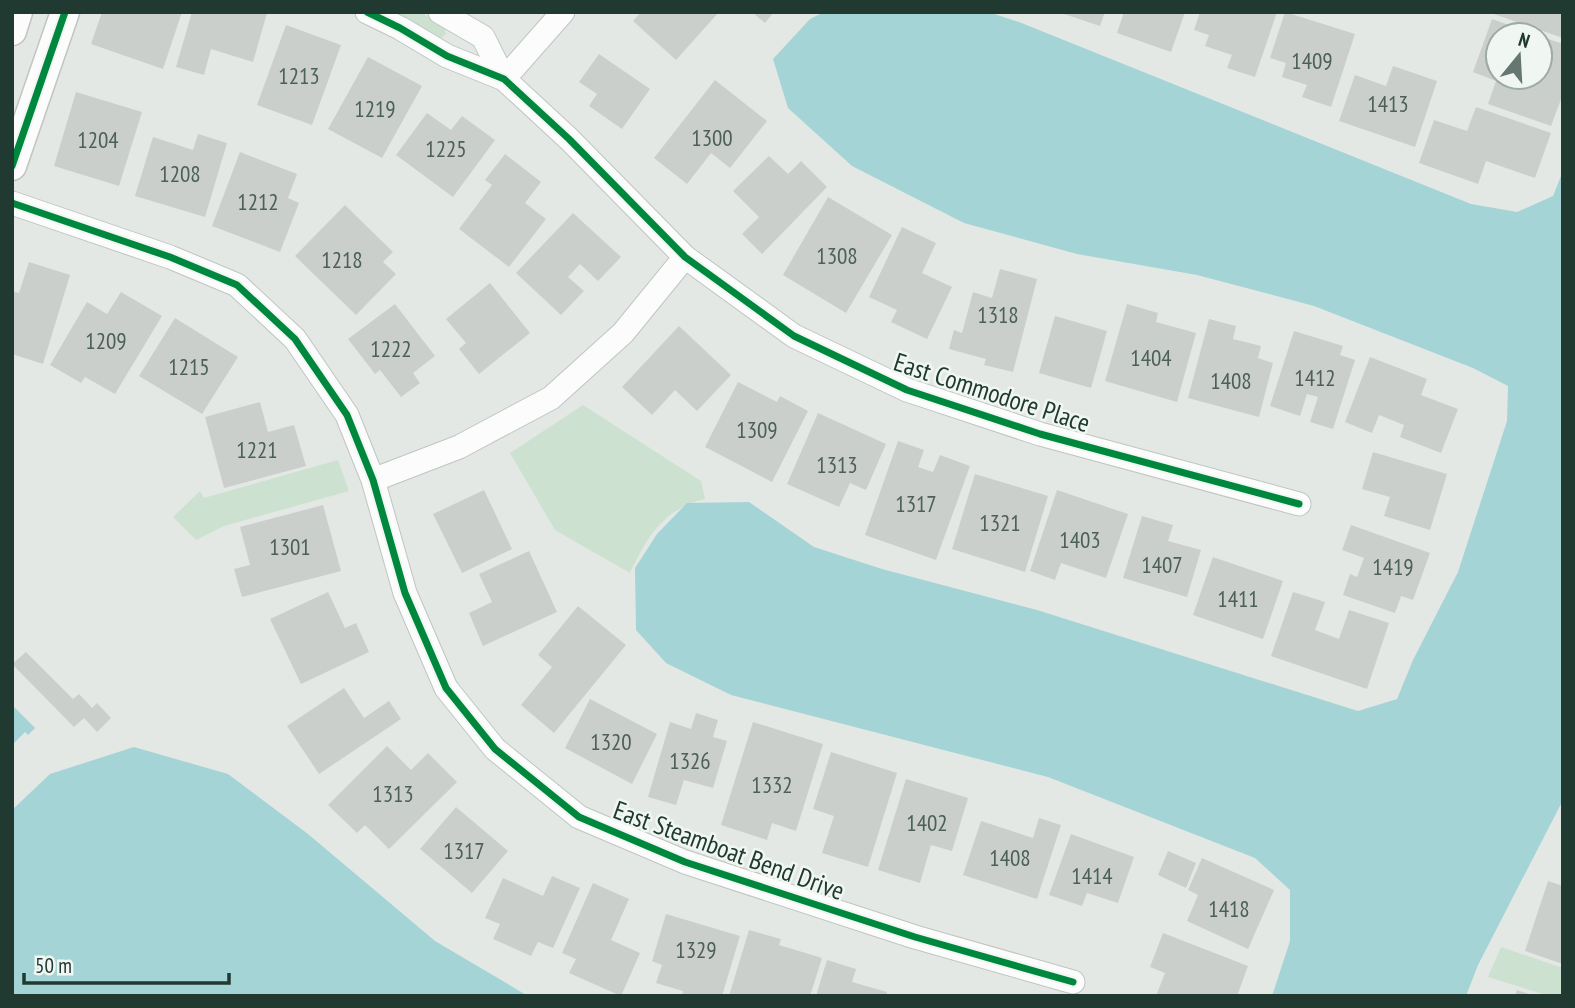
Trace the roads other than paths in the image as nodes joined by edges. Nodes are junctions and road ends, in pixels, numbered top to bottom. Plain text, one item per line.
1 (18, 12) edge
2 (65, 12) edge
3 (367, 12) edge
4 (440, 12) edge
5 (563, 12) edge
6 (12, 31) edge
7 (503, 79) junction
8 (12, 166) edge
9 (12, 204) edge
10 (685, 257) junction
11 (373, 480) junction
12 (1299, 504) dead end
13 (1073, 982) dead end

1 - 6 street
2 - 8 street
3 - 7 street, East Commodore Place
4 - 7 street, East Commodore Place
5 - 7 street
7 - 10 street, East Commodore Place
9 - 11 street, East Steamboat Bend Drive
10 - 11 street
10 - 12 street, East Commodore Place
11 - 13 street, East Steamboat Bend Drive

